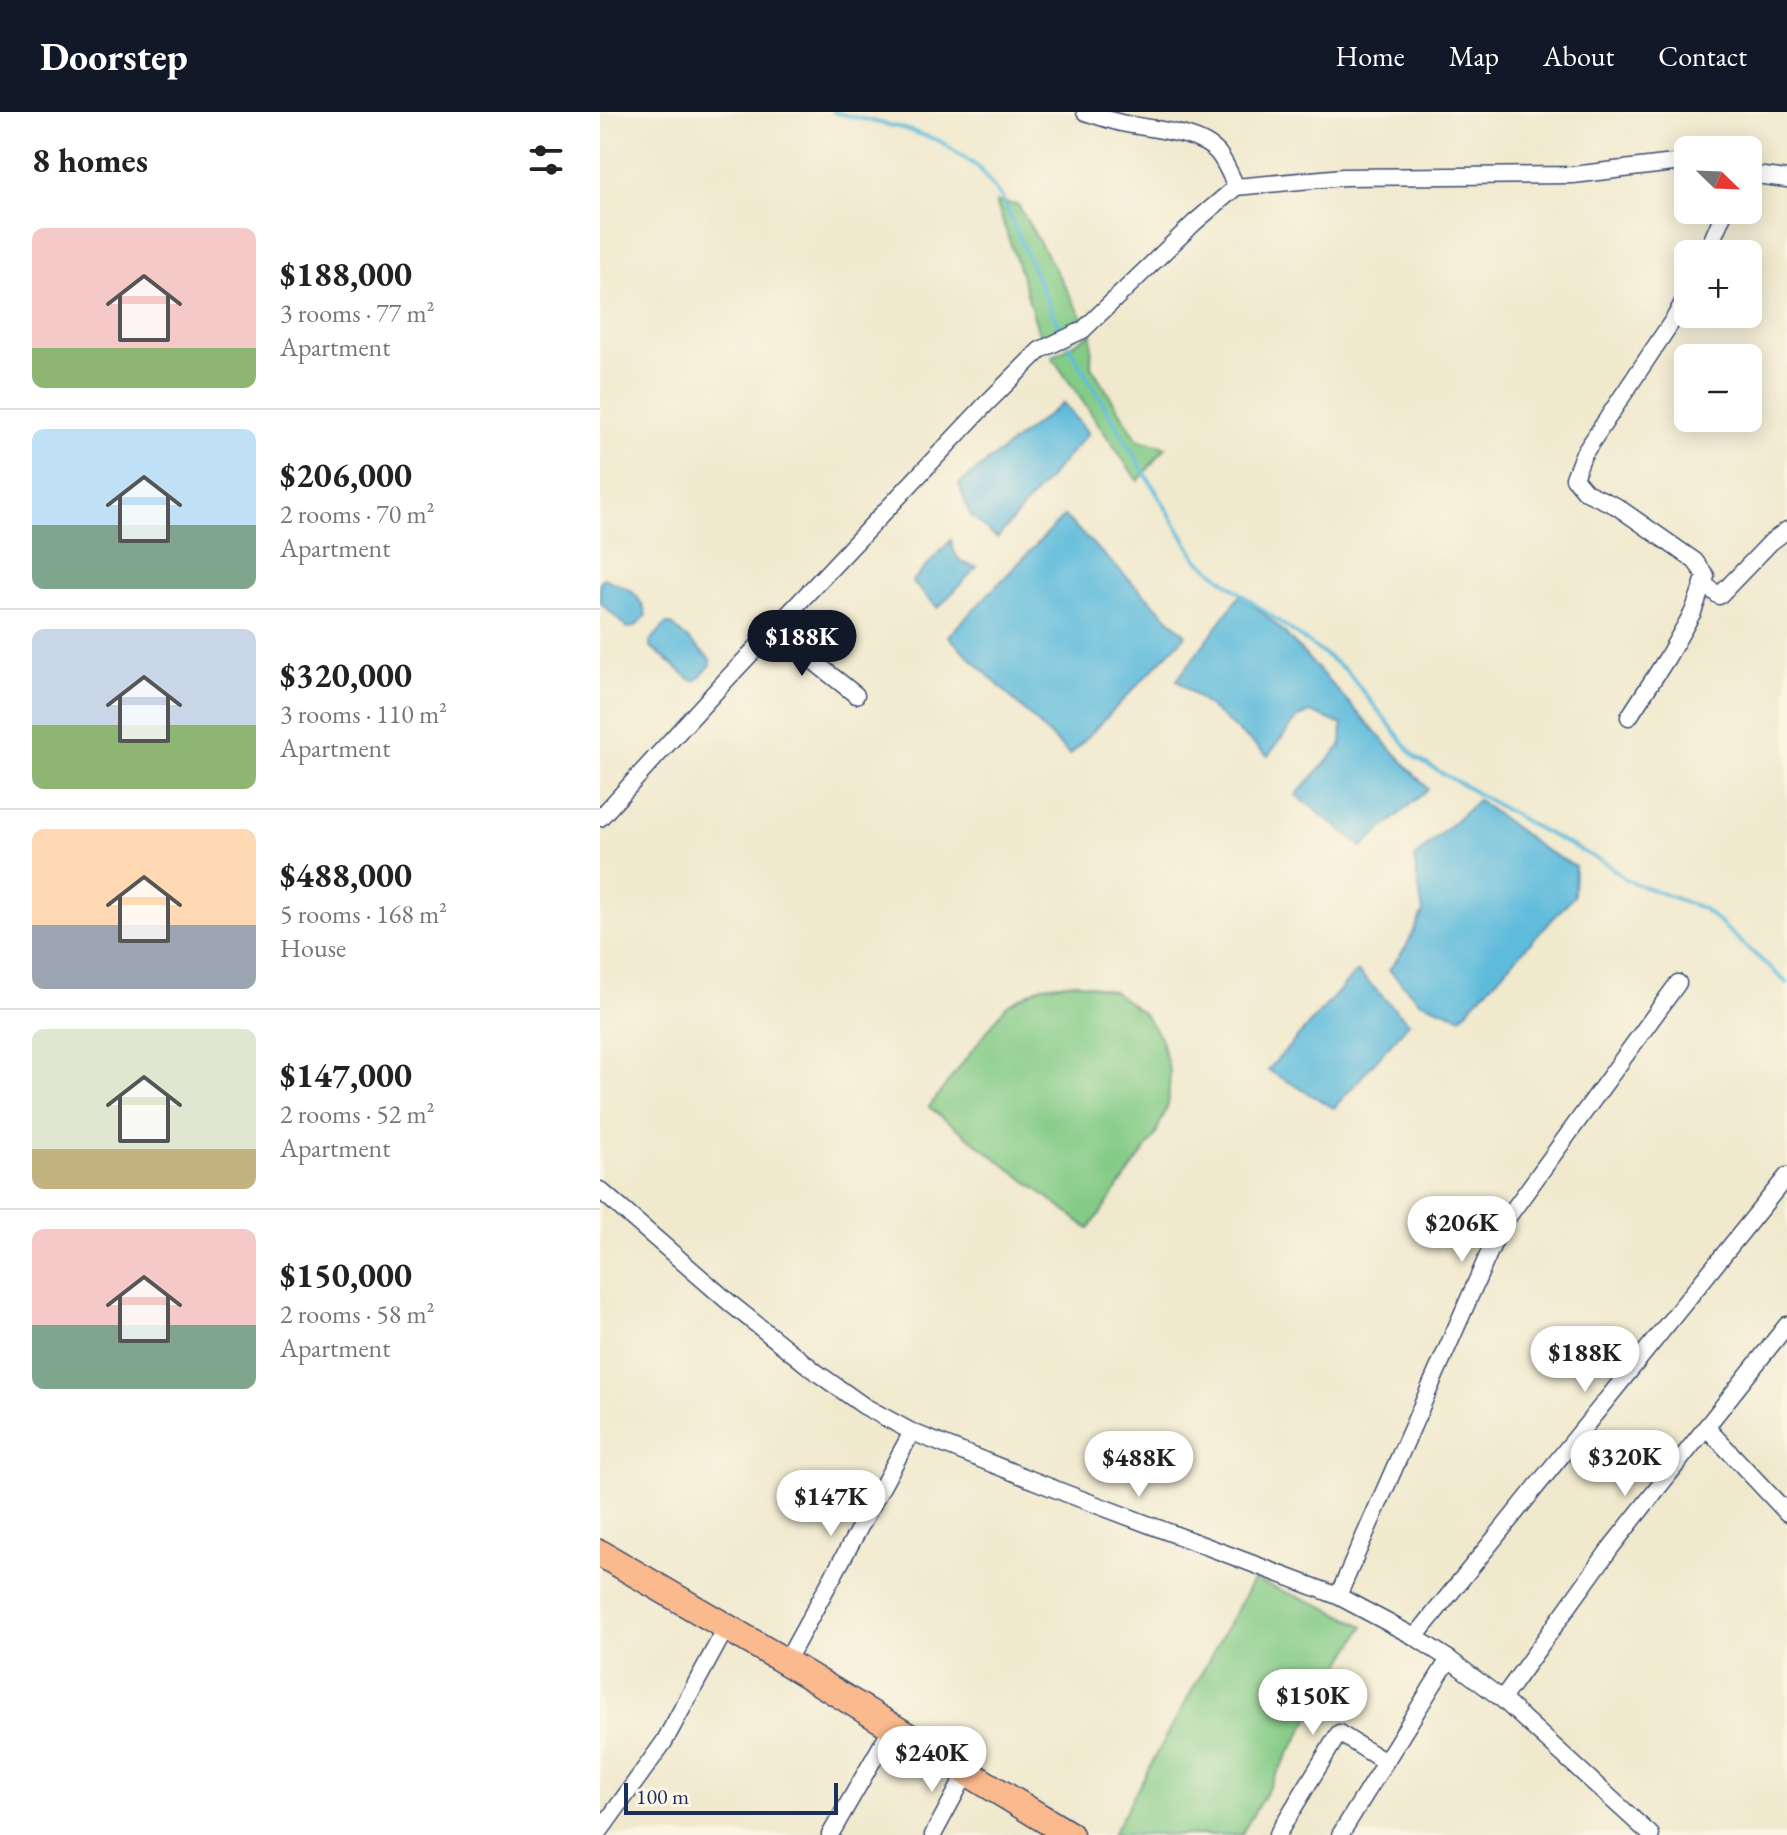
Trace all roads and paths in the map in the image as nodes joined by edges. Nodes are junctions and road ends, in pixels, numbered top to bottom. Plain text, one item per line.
1 (1085, 112) edge
2 (1674, 163) edge
3 (1762, 176) edge
4 (1787, 179) edge
5 (1236, 187) junction
6 (1674, 318) edge
7 (1787, 530) edge
8 (1703, 583) junction
9 (774, 630) junction
10 (856, 695) dead end
11 (1629, 717) dead end
12 (600, 818) edge
13 (1678, 983) dead end
14 (1787, 1176) edge
15 (600, 1190) edge
16 (1787, 1325) edge
17 (1706, 1427) junction
18 (912, 1432) junction
19 (1787, 1513) edge
20 (600, 1553) edge
21 (1338, 1596) junction
22 (726, 1628) junction
23 (1415, 1637) junction
24 (1449, 1659) junction
25 (786, 1662) junction
26 (1502, 1699) junction
27 (892, 1727) junction
28 (1385, 1762) junction
29 (967, 1772) junction
30 (600, 1831) edge
31 (1055, 1831) edge
32 (1646, 1833) edge
33 (830, 1835) edge
34 (933, 1835) edge
35 (1277, 1835) edge
36 (1340, 1835) edge

1 - 5 street
2 - 5 street
3 - 4 street
5 - 9 street
6 - 8 street
7 - 8 street
8 - 11 street
9 - 10 street
9 - 12 street
13 - 21 street
14 - 23 street
15 - 18 street
16 - 17 street
17 - 19 street
17 - 26 street
18 - 21 street
18 - 25 street
20 - 22 main road
21 - 23 street
22 - 25 main road
22 - 30 street
23 - 24 street
24 - 26 street
24 - 28 street
25 - 27 main road
26 - 32 street
27 - 29 main road
27 - 33 street
28 - 35 street
28 - 36 street
29 - 31 main road
29 - 34 street

